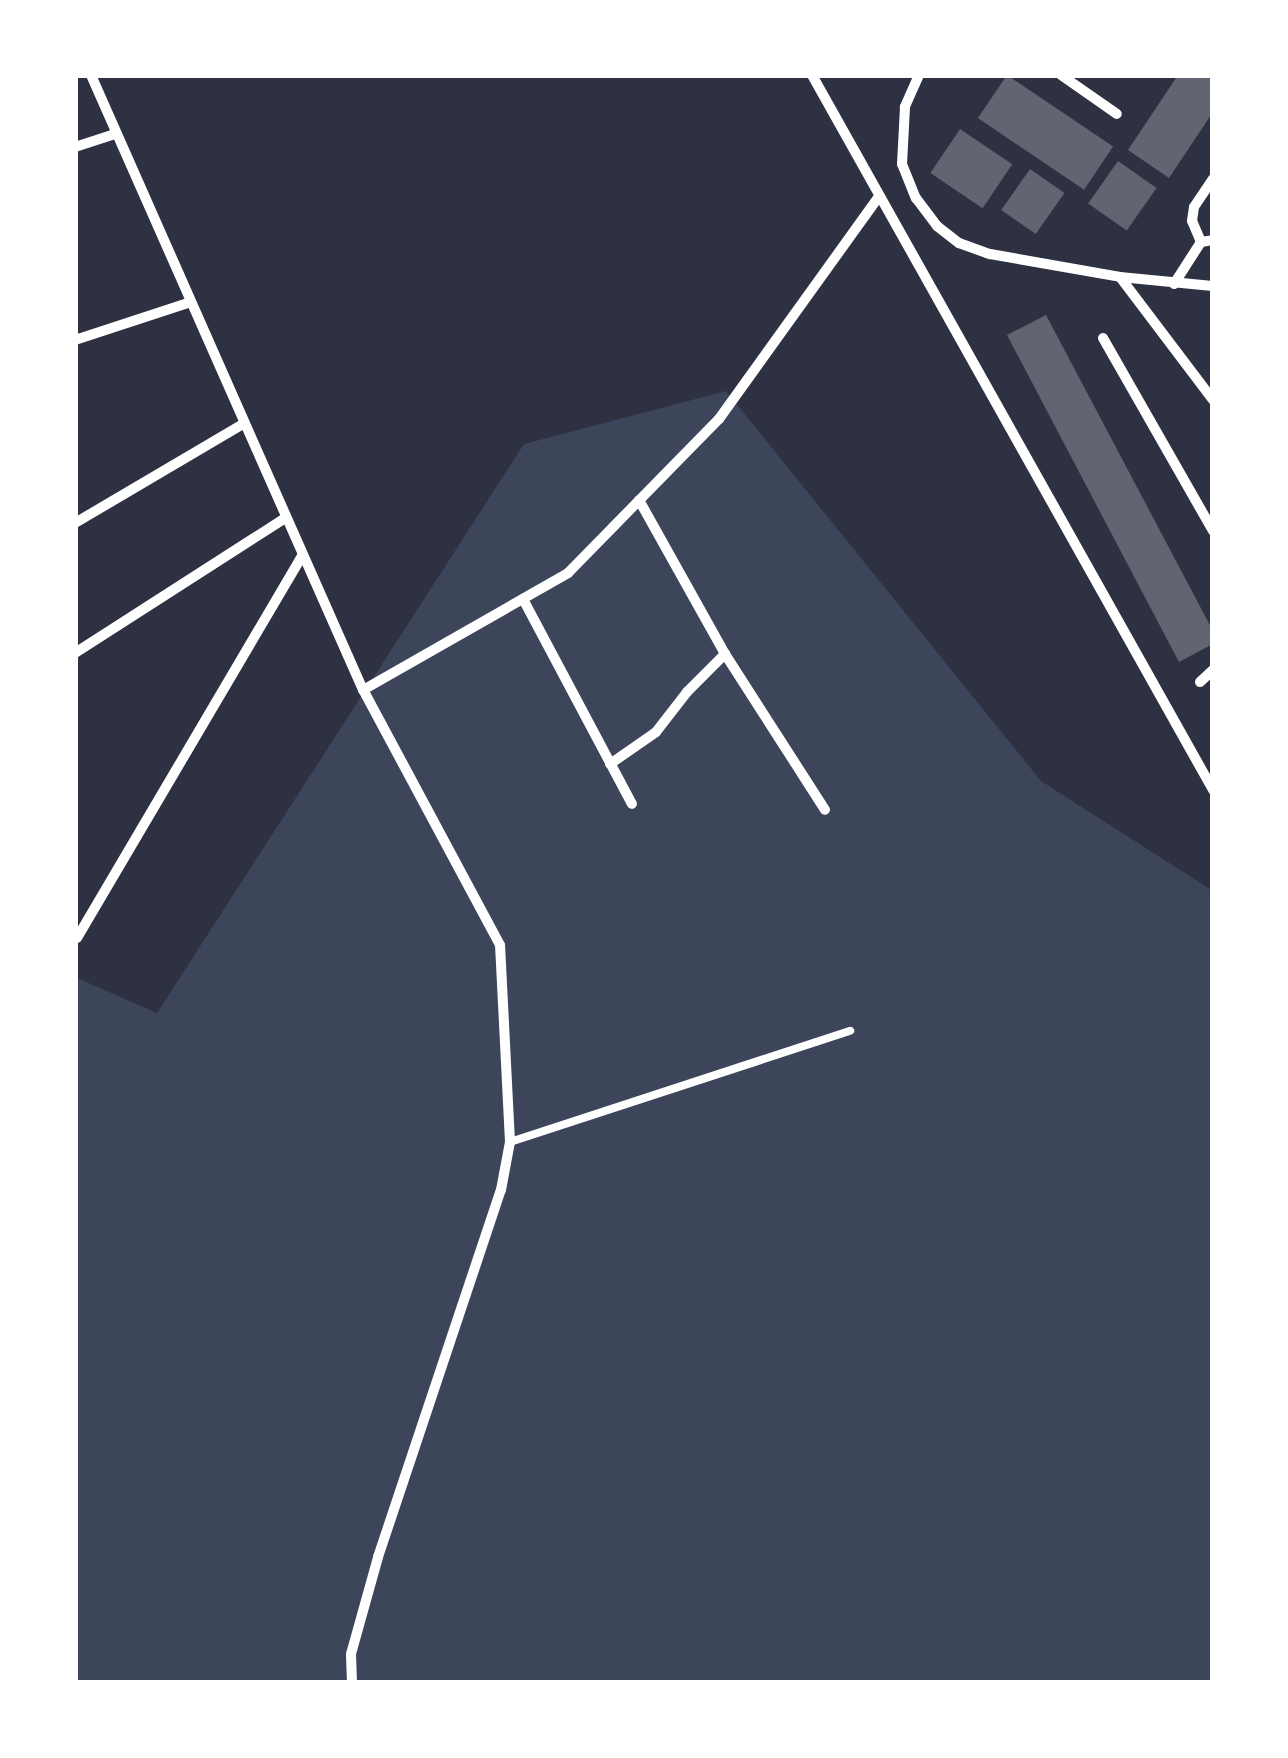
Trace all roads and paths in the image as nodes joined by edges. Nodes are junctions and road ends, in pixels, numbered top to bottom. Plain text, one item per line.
1 (91, 75) edge
2 (812, 75) edge
3 (920, 75) edge
4 (1061, 75) edge
5 (1117, 114) dead end
6 (115, 134) junction
7 (75, 147) edge
8 (1213, 179) edge
9 (879, 196) junction
10 (1207, 241) edge
11 (1120, 277) junction
12 (1174, 284) junction
13 (1213, 286) edge
14 (191, 302) junction
15 (1103, 338) dead end
16 (75, 340) edge
17 (1213, 400) edge
18 (242, 424) junction
19 (639, 500) junction
20 (284, 519) junction
21 (75, 523) edge
22 (1213, 531) edge
23 (301, 558) junction
24 (523, 599) junction
25 (75, 653) edge
26 (725, 654) junction
27 (1213, 670) edge
28 (1200, 682) dead end
29 (363, 690) junction
30 (610, 764) junction
31 (1213, 790) edge
32 (632, 804) dead end
33 (825, 810) dead end
34 (78, 938) dead end
35 (850, 1031) dead end
36 (510, 1142) junction
37 (352, 1683) edge

1 - 6 street
2 - 9 street
3 - 11 street
4 - 5 street
6 - 7 street
6 - 14 street
8 - 10 street
9 - 19 street
9 - 31 street
10 - 12 street
11 - 12 street
11 - 17 street
12 - 13 street
14 - 16 street
14 - 18 street
15 - 22 street
18 - 20 street
18 - 21 street
19 - 24 street
19 - 26 street
20 - 23 street
20 - 25 street
23 - 29 street
23 - 34 street
24 - 29 street
24 - 30 street
26 - 30 street
26 - 33 street
27 - 28 street
29 - 36 street
30 - 32 street
35 - 36 lane
36 - 37 street

